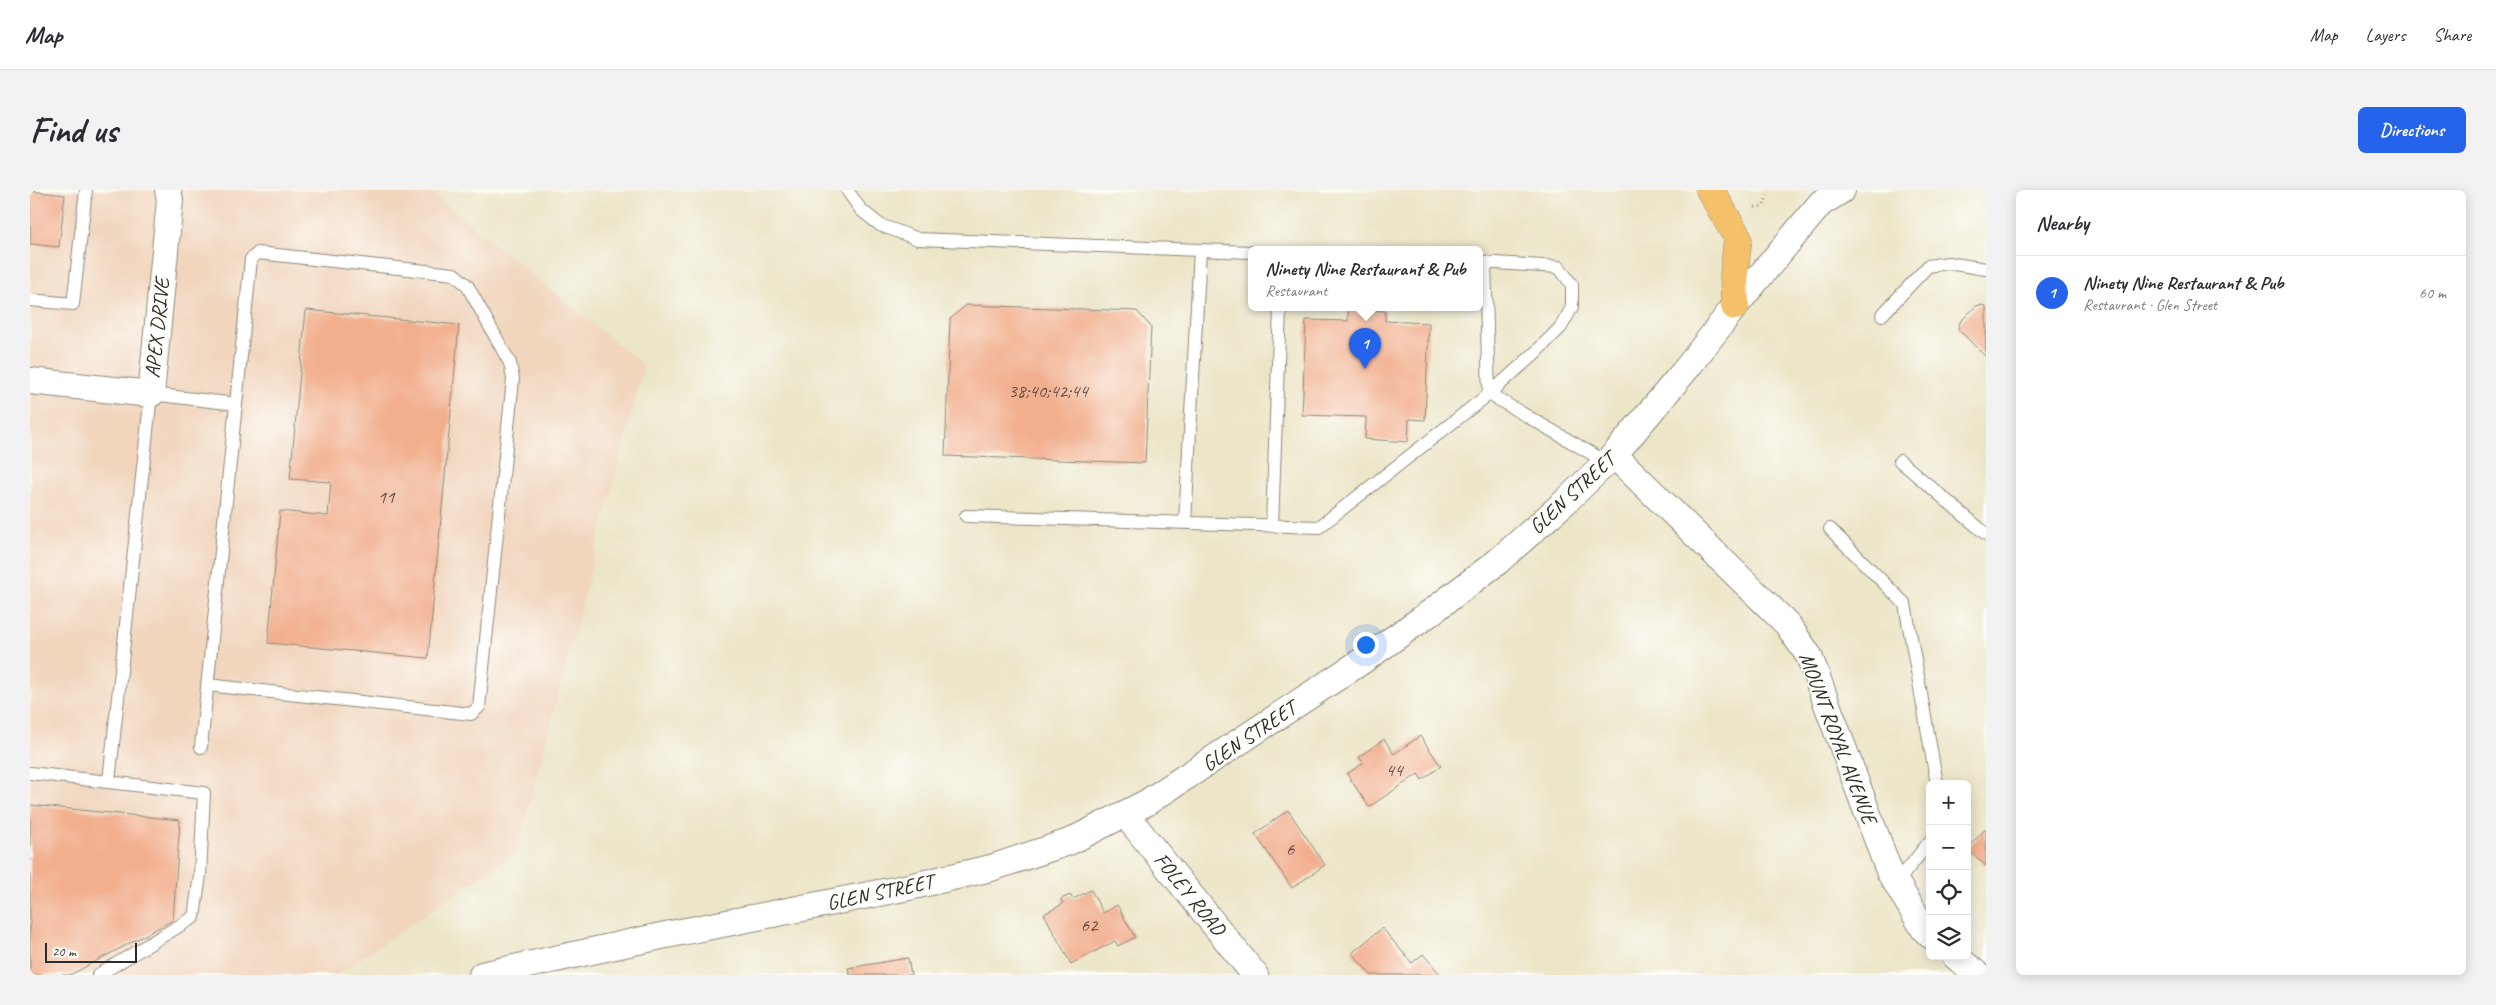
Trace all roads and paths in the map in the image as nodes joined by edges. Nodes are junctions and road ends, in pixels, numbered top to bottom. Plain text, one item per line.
1 (86, 190) edge
2 (1710, 190) edge
3 (1842, 190) edge
4 (848, 191) edge
5 (174, 193) edge
6 (1767, 195) dead end
7 (1752, 207) dead end
8 (1200, 250) junction
9 (1248, 252) edge
10 (1483, 262) edge
11 (1986, 269) edge
12 (1483, 281) edge
13 (30, 300) edge
14 (1735, 306) junction
15 (1280, 311) edge
16 (1882, 315) dead end
17 (30, 381) edge
18 (151, 394) junction
19 (1489, 394) junction
20 (236, 404) junction
21 (1610, 458) junction
22 (1900, 462) dead end
23 (966, 516) dead end
24 (1185, 523) junction
25 (1272, 526) junction
26 (1830, 529) dead end
27 (1986, 534) edge
28 (207, 685) junction
29 (201, 747) dead end
30 (30, 773) edge
31 (1936, 780) edge
32 (109, 781) junction
33 (1125, 814) junction
34 (1926, 846) edge
35 (1896, 884) junction
36 (1926, 931) edge
37 (1961, 960) edge
38 (98, 975) edge
39 (482, 975) edge
40 (1255, 975) edge
41 (1978, 975) edge

1 - 13 lane
2 - 14 main road
3 - 14 street, GLEN STREET
4 - 8 lane
5 - 18 street, APEX DRIVE
6 - 7 path
8 - 9 lane
8 - 24 lane
10 - 19 lane
11 - 16 lane
12 - 19 lane
14 - 21 street, GLEN STREET
15 - 25 lane
17 - 18 street, APEX DRIVE
18 - 20 lane
18 - 32 lane
19 - 21 lane
19 - 25 lane
20 - 28 lane
20 - 28 lane
21 - 33 street, GLEN STREET
21 - 35 street, MOUNT ROYAL AVENUE
22 - 27 lane
23 - 24 lane
24 - 25 lane
26 - 31 lane
28 - 29 lane
30 - 32 lane
32 - 38 lane
33 - 39 street, GLEN STREET
33 - 40 street, FOLEY ROAD
34 - 35 lane
35 - 36 street, MOUNT ROYAL AVENUE
37 - 41 street

